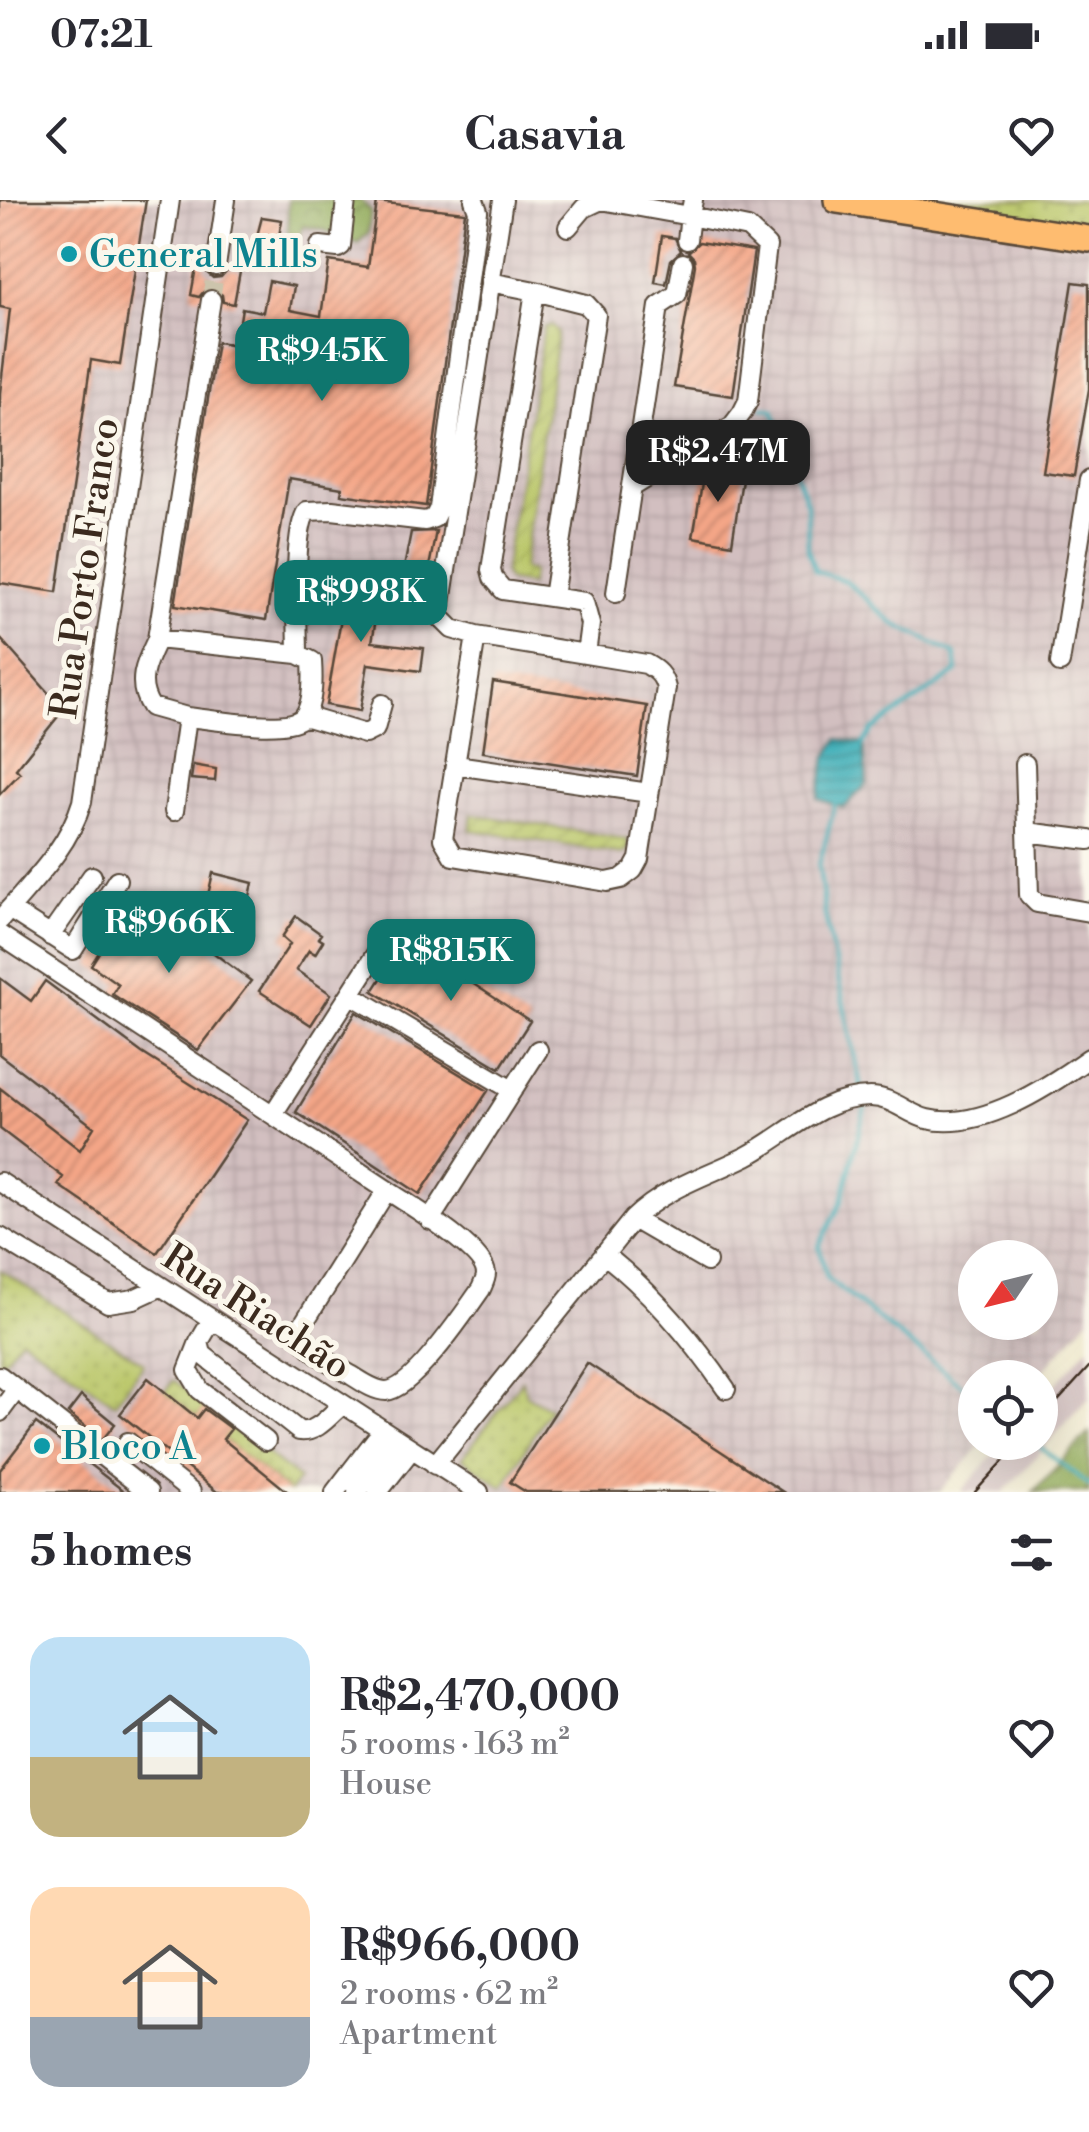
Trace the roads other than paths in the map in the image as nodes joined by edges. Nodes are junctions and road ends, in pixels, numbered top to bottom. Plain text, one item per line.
1 (170, 200) edge
2 (226, 200) edge
3 (346, 200) edge
4 (474, 200) edge
5 (503, 200) edge
6 (601, 200) edge
7 (837, 200) edge
8 (692, 208) edge
9 (568, 228) dead end
10 (1089, 239) edge
11 (687, 240) dead end
12 (320, 246) dead end
13 (683, 263) dead end
14 (216, 266) tunnel mouth
15 (490, 282) junction
16 (535, 291) junction
17 (211, 300) tunnel mouth
18 (1089, 480) edge
19 (632, 487) junction
20 (616, 592) dead end
21 (553, 597) junction
22 (476, 636) junction
23 (156, 639) junction
24 (298, 654) junction
25 (586, 654) junction
26 (1060, 663) dead end
27 (382, 704) dead end
28 (304, 716) junction
29 (188, 717) junction
30 (1026, 764) dead end
31 (456, 765) junction
32 (649, 793) junction
33 (174, 811) dead end
34 (1026, 832) junction
35 (1089, 840) edge
36 (92, 876) dead end
37 (118, 880) dead end
38 (1089, 912) edge
39 (5, 915) edge
40 (0, 935) edge
41 (50, 936) junction
42 (386, 938) dead end
43 (350, 994) junction
44 (538, 1050) dead end
45 (1089, 1058) edge
46 (512, 1090) junction
47 (273, 1114) junction
48 (0, 1182) edge
49 (387, 1190) junction
50 (634, 1219) junction
51 (430, 1220) junction
52 (0, 1237) edge
53 (604, 1254) junction
54 (707, 1262) dead end
55 (160, 1287) junction
56 (212, 1320) junction
57 (199, 1342) junction
58 (0, 1376) edge
59 (726, 1389) dead end
60 (18, 1390) junction
61 (342, 1405) junction
62 (0, 1412) edge
63 (266, 1441) dead end
64 (396, 1441) junction
65 (128, 1442) dead end
66 (435, 1465) junction
67 (148, 1492) edge
68 (192, 1492) edge
69 (334, 1492) edge
70 (357, 1492) edge
71 (378, 1492) edge
72 (479, 1492) edge

1 - 39 street, Rua Porto Franco
2 - 14 street
3 - 12 street
4 - 24 street
5 - 15 street
6 - 8 street
6 - 9 street
7 - 10 highway
8 - 11 street
8 - 19 street
13 - 19 street
15 - 16 street
15 - 22 street
16 - 21 street
16 - 21 street
17 - 23 street
18 - 26 street
19 - 20 street
21 - 25 street
22 - 25 street
22 - 31 street
23 - 24 street
23 - 29 street
24 - 28 street
25 - 32 street
27 - 28 street
28 - 29 street
29 - 33 street
30 - 34 street
31 - 32 street
31 - 32 street
34 - 35 street
34 - 38 street
36 - 41 street
37 - 41 street
39 - 41 street
40 - 47 street
42 - 43 street
43 - 46 street
43 - 47 street
44 - 46 street
45 - 50 street
46 - 51 street
47 - 49 street
48 - 55 street, Rua Riachão
49 - 51 street
49 - 51 street
50 - 53 street
50 - 54 street
52 - 55 street
53 - 59 street
53 - 66 street
55 - 56 street, Rua Riachão
56 - 57 street
56 - 61 street, Rua Riachão
57 - 61 street
57 - 63 street
58 - 60 street
60 - 62 street
60 - 67 street
61 - 64 street, Rua Riachão
64 - 66 street, Rua Riachão
64 - 69 street
64 - 70 street
64 - 71 street
65 - 68 street
66 - 72 street, Rua Riachão

